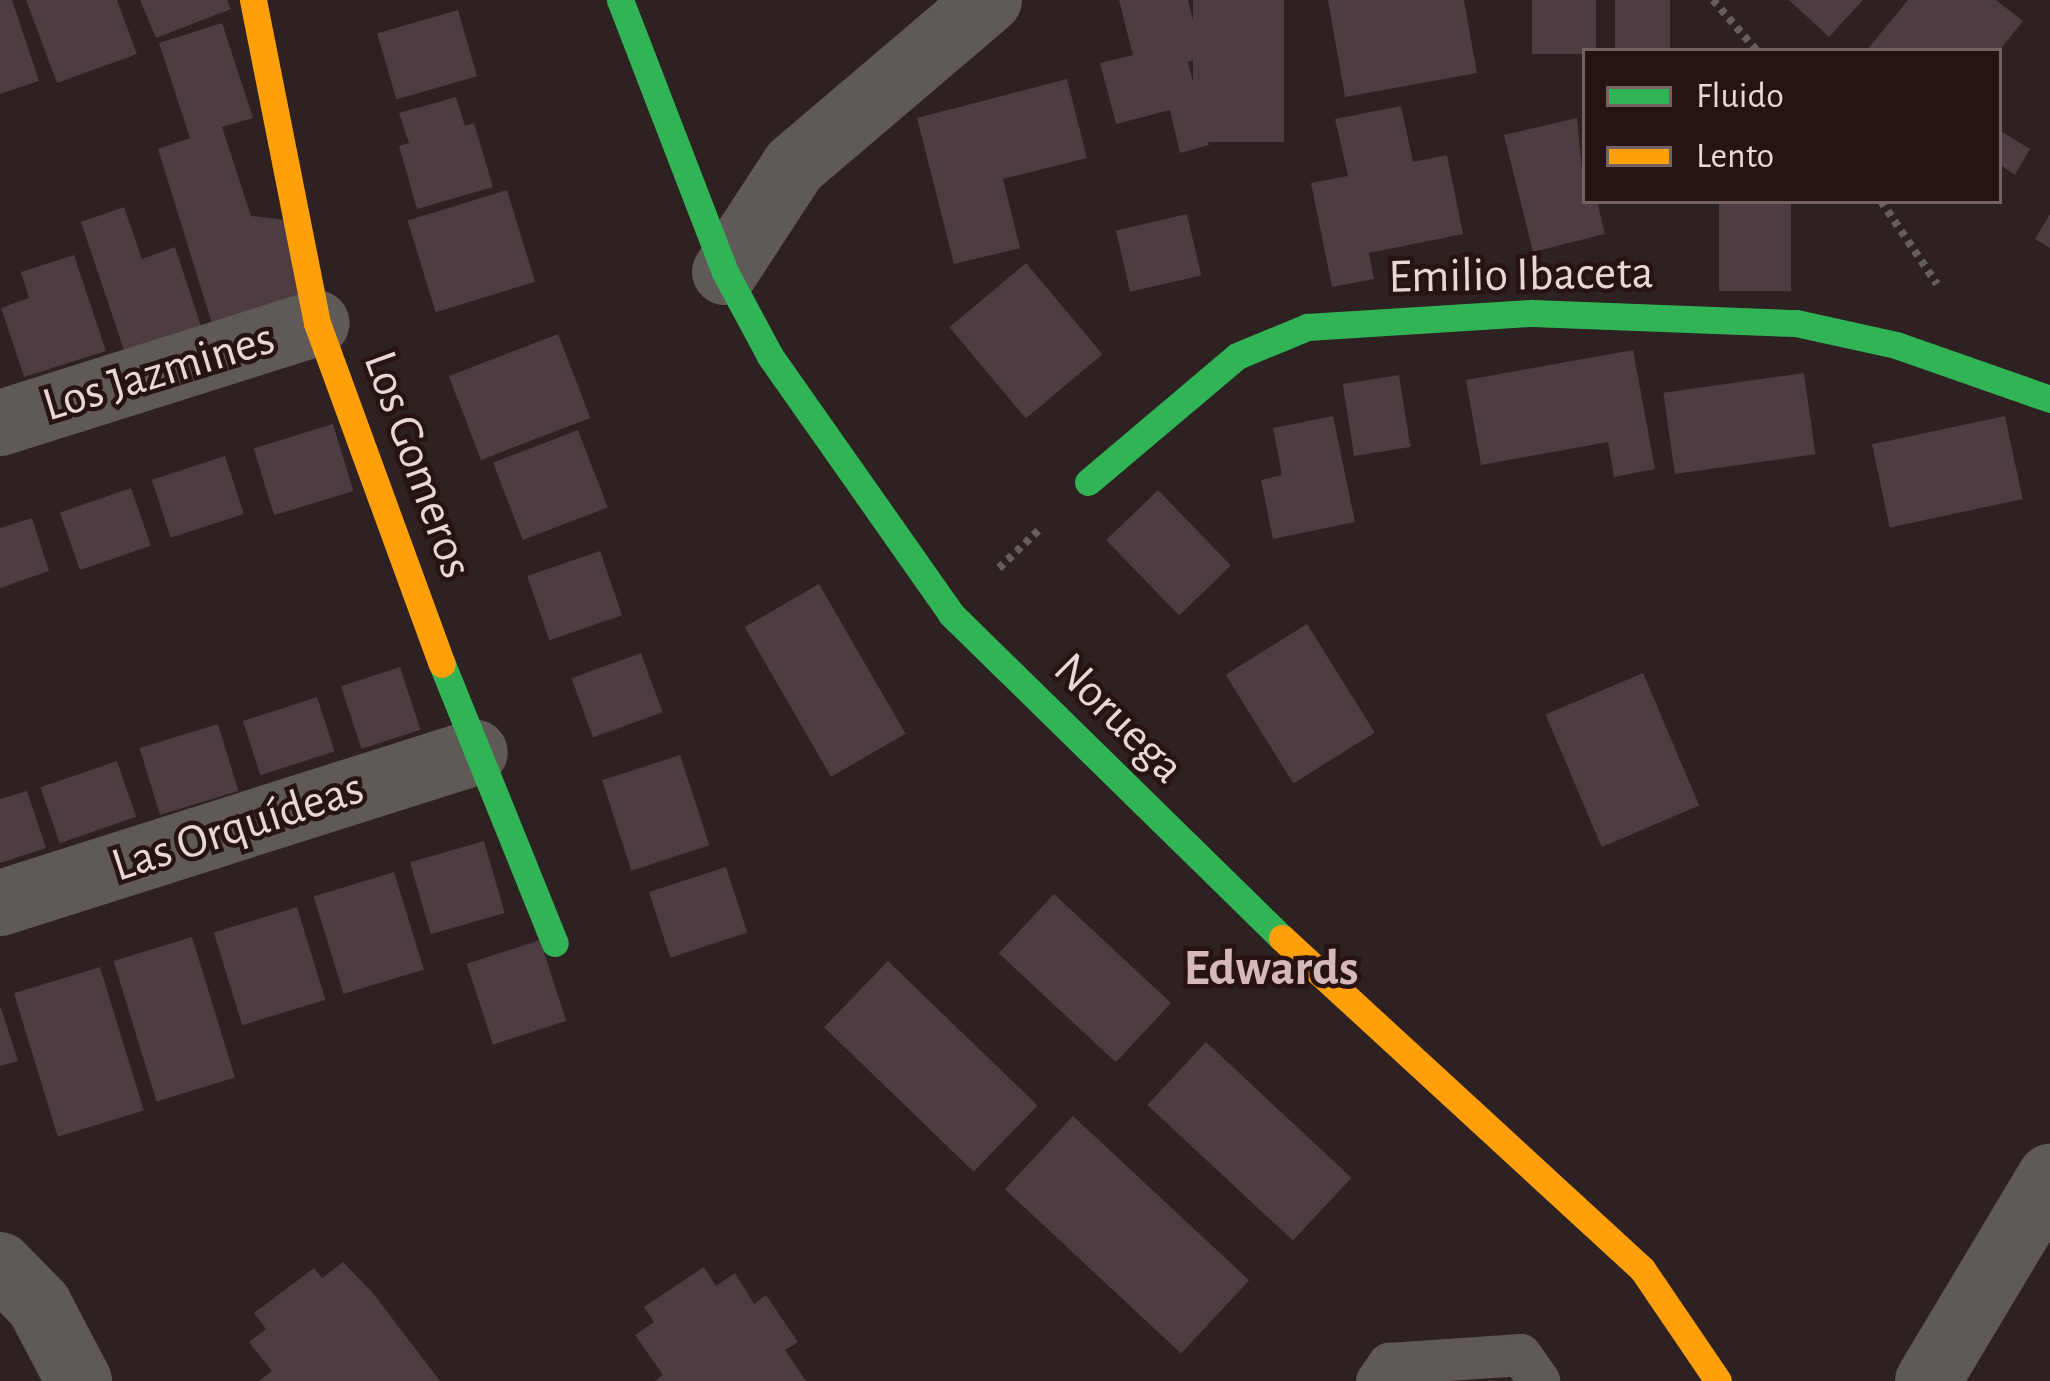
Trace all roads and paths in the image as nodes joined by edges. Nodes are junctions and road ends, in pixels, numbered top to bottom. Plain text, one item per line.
1 (253, 0) edge
2 (620, 0) edge
3 (989, 0) edge
4 (1713, 0) edge
5 (1754, 48) edge
6 (725, 272) junction
7 (317, 323) junction
8 (2050, 399) edge
9 (0, 423) edge
10 (1088, 482) joint
11 (951, 614) junction
12 (475, 752) junction
13 (0, 903) edge
14 (555, 943) dead end
15 (2050, 1177) edge
16 (0, 1265) edge
17 (79, 1381) edge
18 (1377, 1381) edge
19 (1539, 1381) edge
20 (1718, 1381) edge
21 (1928, 1381) edge

1 - 7 street, Los Gomeros
2 - 6 street, Noruega
3 - 6 street
4 - 5 path
6 - 11 street, Noruega
7 - 9 street, Los Jazmines
7 - 12 street, Los Gomeros
8 - 10 street, Emilio Ibaceta
10 - 11 path
11 - 20 street, Noruega
12 - 13 street, Las Orquídeas
12 - 14 street, Los Gomeros
15 - 21 street
16 - 17 street
18 - 19 lane

